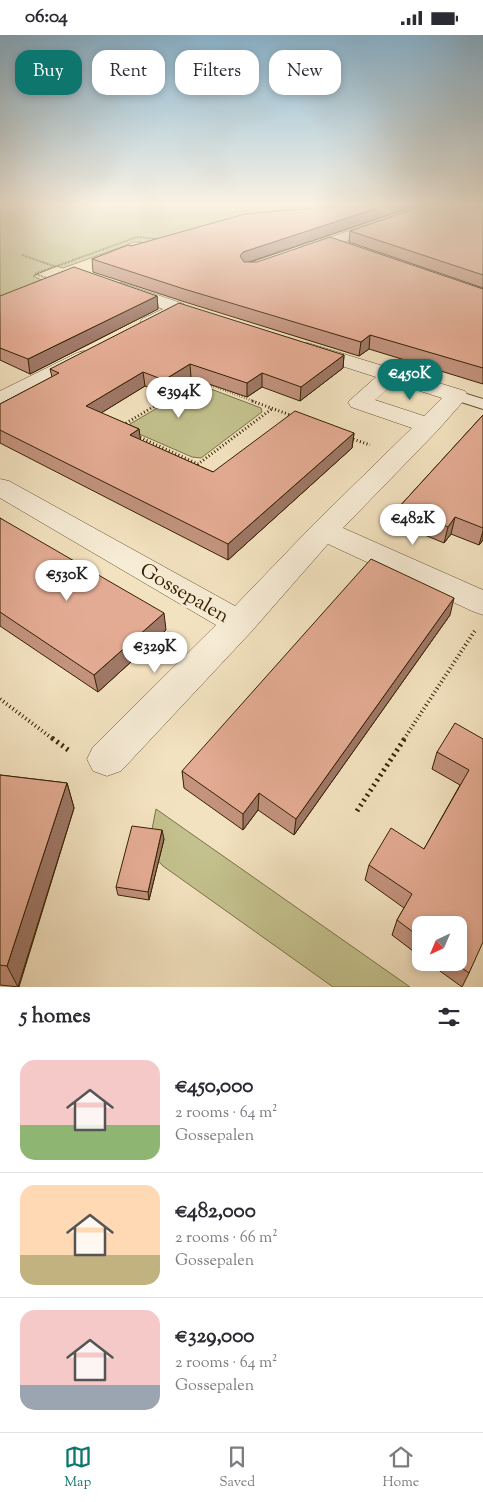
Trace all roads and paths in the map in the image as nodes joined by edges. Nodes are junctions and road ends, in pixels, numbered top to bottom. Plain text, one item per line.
1 (104, 248) edge
2 (311, 248) edge
3 (349, 248) edge
4 (354, 250) edge
5 (22, 255) dead end
6 (283, 258) edge
7 (54, 266) junction
8 (109, 284) edge
9 (46, 285) edge
10 (136, 329) edge
11 (294, 344) edge
12 (102, 347) edge
13 (392, 375) junction
14 (457, 396) junction
15 (0, 400) edge
16 (483, 404) edge
17 (273, 408) junction
18 (300, 418) edge
19 (429, 425) junction
20 (119, 428) edge
21 (345, 435) edge
22 (137, 436) edge
23 (399, 456) junction
24 (0, 487) edge
25 (324, 531) junction
26 (480, 615) edge
27 (239, 623) junction
28 (0, 699) edge
29 (107, 759) joint
30 (357, 811) dead end

1 - 7 path
2 - 6 street
3 - 4 street
5 - 7 path
7 - 9 path
8 - 10 street
11 - 13 street
12 - 15 street
13 - 14 street
13 - 19 street
14 - 16 lane
14 - 19 street, Gossepalen
17 - 18 path
17 - 20 path
17 - 22 path
19 - 23 street, Gossepalen
21 - 23 path
23 - 25 street, Gossepalen
24 - 27 street, Gossepalen
25 - 26 street
25 - 27 street, Gossepalen
26 - 30 path
27 - 29 street, Gossepalen
28 - 29 path

